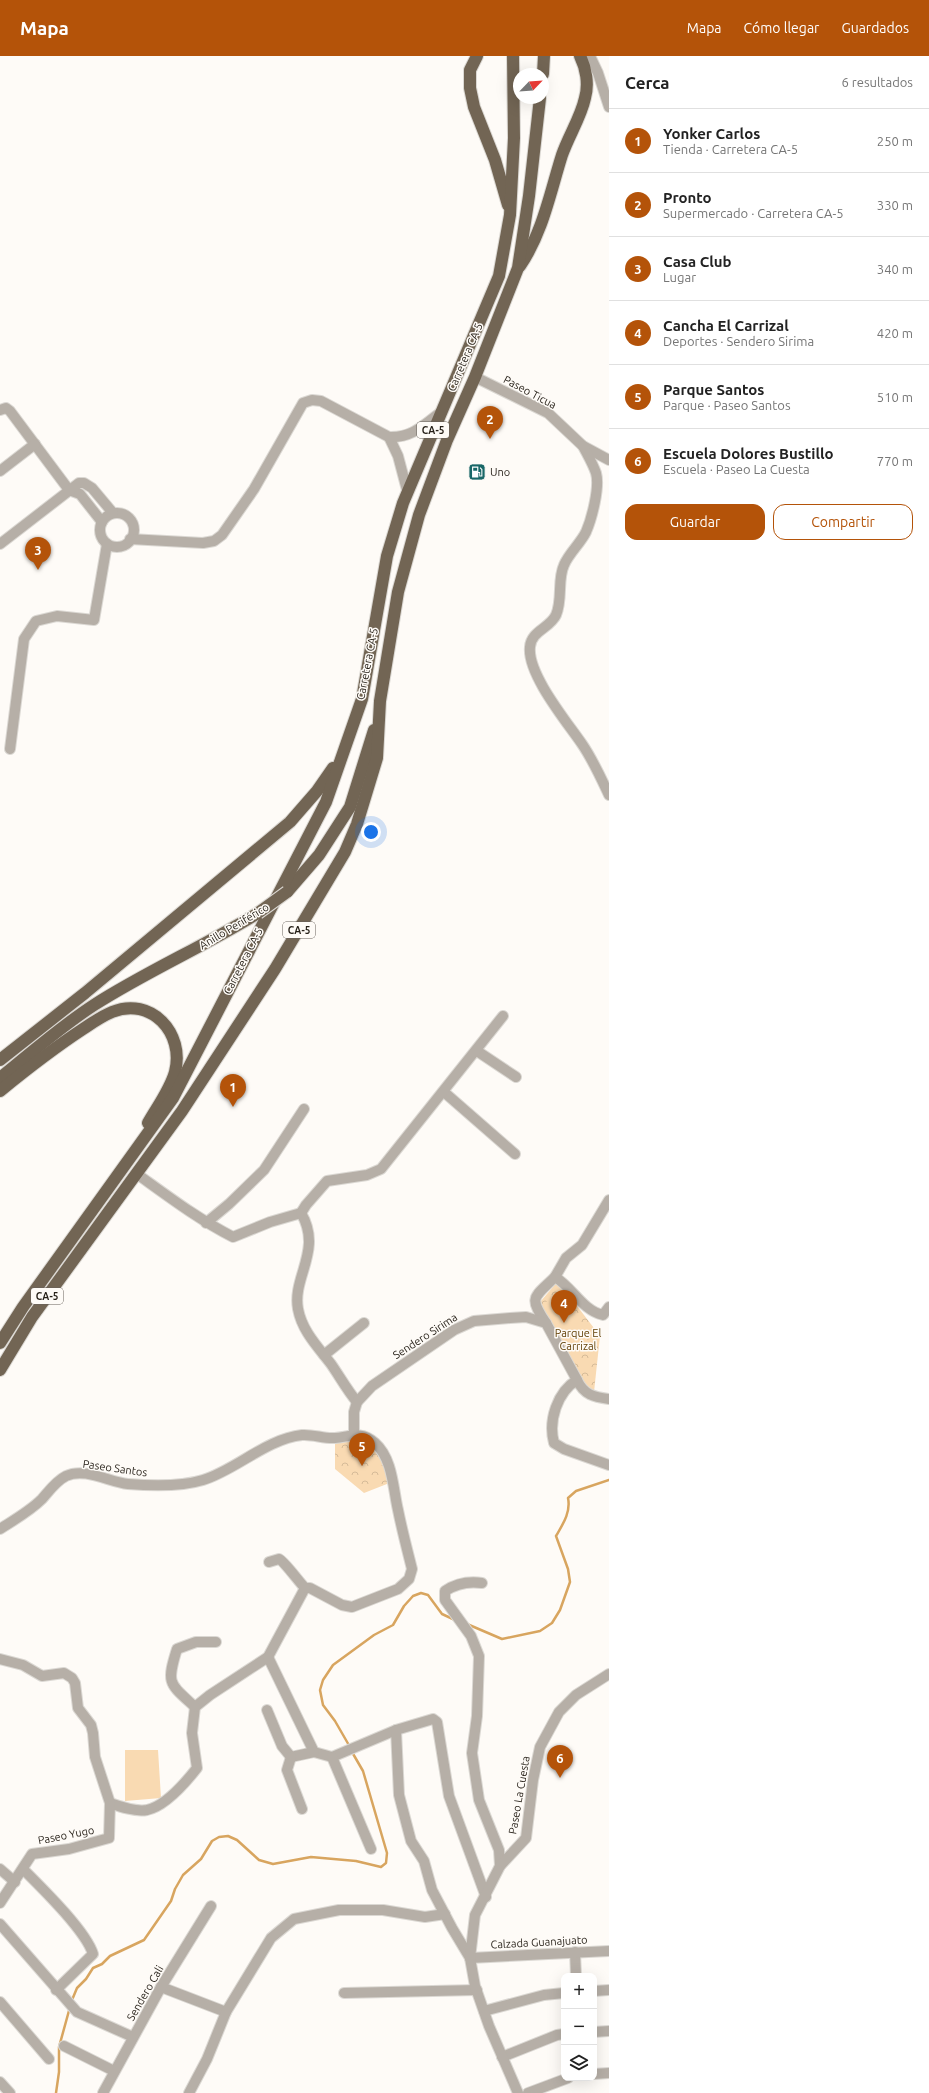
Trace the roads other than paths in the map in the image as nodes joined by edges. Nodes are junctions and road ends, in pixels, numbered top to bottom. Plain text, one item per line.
1 (477, 56) edge
2 (513, 56) edge
3 (544, 56) edge
4 (580, 56) edge
5 (590, 56) edge
6 (543, 68) edge
7 (539, 104) edge
8 (609, 107) edge
9 (510, 215) junction
10 (518, 268) junction
11 (475, 377) junction
12 (0, 410) edge
13 (441, 412) junction
14 (389, 437) junction
15 (35, 444) junction
16 (583, 446) junction
17 (609, 460) edge
18 (0, 472) edge
19 (70, 490) junction
20 (407, 490) junction
21 (113, 513) junction
22 (102, 522) junction
23 (130, 539) junction
24 (0, 544) edge
25 (107, 544) junction
26 (380, 701) junction
27 (10, 749) dead end
28 (340, 757) junction
29 (609, 795) edge
30 (503, 1016) dead end
31 (477, 1051) junction
32 (0, 1060) edge
33 (516, 1077) dead end
34 (0, 1078) edge
35 (0, 1091) edge
36 (444, 1092) junction
37 (304, 1109) dead end
38 (515, 1154) dead end
39 (137, 1174) junction
40 (609, 1200) edge
41 (301, 1214) junction
42 (206, 1223) junction
43 (83, 1225) junction
44 (555, 1276) junction
45 (609, 1307) edge
46 (364, 1323) dead end
47 (546, 1323) junction
48 (0, 1343) edge
49 (324, 1355) junction
50 (0, 1370) edge
51 (577, 1380) junction
52 (609, 1399) edge
53 (357, 1402) junction
54 (354, 1435) junction
55 (609, 1465) edge
56 (0, 1529) edge
57 (269, 1562) dead end
58 (482, 1583) dead end
59 (305, 1588) junction
60 (216, 1642) dead end
61 (268, 1657) junction
62 (0, 1659) edge
63 (609, 1674) edge
64 (195, 1707) junction
65 (267, 1710) dead end
66 (396, 1730) junction
67 (314, 1752) junction
68 (291, 1757) junction
69 (332, 1757) junction
70 (110, 1803) junction
71 (302, 1809) dead end
72 (371, 1849) dead end
73 (500, 1866) junction
74 (0, 1868) edge
75 (23, 1869) junction
76 (15, 1882) junction
77 (486, 1897) junction
78 (0, 1903) edge
79 (211, 1906) dead end
80 (445, 1914) junction
81 (0, 1924) edge
82 (609, 1951) edge
83 (575, 1952) junction
84 (470, 1958) junction
85 (576, 1973) edge
86 (161, 1987) junction
87 (56, 1990) junction
88 (477, 1990) junction
89 (609, 1990) edge
90 (597, 1991) edge
91 (344, 1993) dead end
92 (561, 1993) edge
93 (0, 2002) edge
94 (484, 2011) junction
95 (226, 2012) junction
96 (609, 2031) edge
97 (597, 2032) edge
98 (561, 2034) edge
99 (133, 2037) junction
100 (64, 2046) dead end
101 (502, 2057) junction
102 (49, 2059) dead end
103 (114, 2071) junction
104 (609, 2073) edge
105 (597, 2074) edge
106 (561, 2081) edge
107 (0, 2082) edge
108 (10, 2093) edge
109 (103, 2093) edge
110 (189, 2093) edge
111 (518, 2093) edge
112 (528, 2093) edge

1 - 9 highway
2 - 9 highway, Carretera CA-5 / CA-5
3 - 6 highway
4 - 10 highway
5 - 8 street
7 - 10 highway, Carretera CA-5 / CA-5
9 - 13 highway, Carretera CA-5 / CA-5
10 - 11 highway, Carretera CA-5 / CA-5
11 - 16 street, Paseo Ticua
11 - 26 highway, Carretera CA-5 / CA-5
12 - 15 street
13 - 14 street
13 - 20 highway, Carretera CA-5 / CA-5
14 - 20 street
14 - 23 street
15 - 18 street
15 - 19 street
16 - 17 street, Paseo Ticua
16 - 29 street
19 - 21 street
19 - 22 street
19 - 24 street
20 - 28 highway, Carretera CA-5 / CA-5
21 - 22 street
21 - 23 street
22 - 25 street
23 - 25 street
25 - 27 street
26 - 34 highway, Anillo Periférico, bridge
26 - 39 highway, Carretera CA-5 / CA-5
28 - 32 highway
28 - 43 highway, Carretera CA-5 / CA-5
30 - 31 street
31 - 33 street
31 - 36 street
35 - 43 highway
36 - 38 street
36 - 41 street
37 - 42 street
39 - 42 street
39 - 50 highway, Carretera CA-5 / CA-5
40 - 44 street
41 - 42 street
41 - 49 street
43 - 48 highway, CA-5
44 - 45 street
44 - 47 street
46 - 49 street
47 - 51 street
47 - 53 street, Sendero Sirima
49 - 53 street
51 - 52 street
51 - 55 street
53 - 54 street
54 - 56 street, Paseo Santos
54 - 59 street
57 - 59 street
58 - 73 street
59 - 61 street
60 - 64 street
61 - 64 street
61 - 67 street
62 - 70 street, Paseo Yugo
63 - 73 street, Paseo La Cuesta
64 - 70 street
65 - 68 street
66 - 69 street
66 - 77 street
66 - 80 street
67 - 68 street
67 - 69 street
68 - 71 street
69 - 72 street
70 - 75 street, Paseo Yugo
73 - 77 street, Paseo La Cuesta
74 - 76 street
75 - 76 street, Paseo Yugo
75 - 87 street
76 - 78 street, Paseo Yugo
77 - 84 street, Paseo La Cuesta
79 - 86 street, Sendero Cali
80 - 84 street
80 - 95 street
81 - 87 street
82 - 83 street, Calzada Guanajuato
83 - 84 street, Calzada Guanajuato
83 - 85 street
84 - 88 street, Paseo La Cuesta
86 - 95 street
86 - 99 street, Sendero Cali
87 - 99 street
88 - 91 street
88 - 94 street, Paseo La Cuesta
89 - 90 street
92 - 94 street
93 - 102 street
94 - 101 street, Paseo La Cuesta
95 - 110 street
96 - 97 street
98 - 101 street
99 - 103 street, Sendero Cali
100 - 103 street
101 - 111 street, Paseo La Cuesta
103 - 109 street, Sendero Cali
104 - 105 street
106 - 112 street
107 - 108 street

